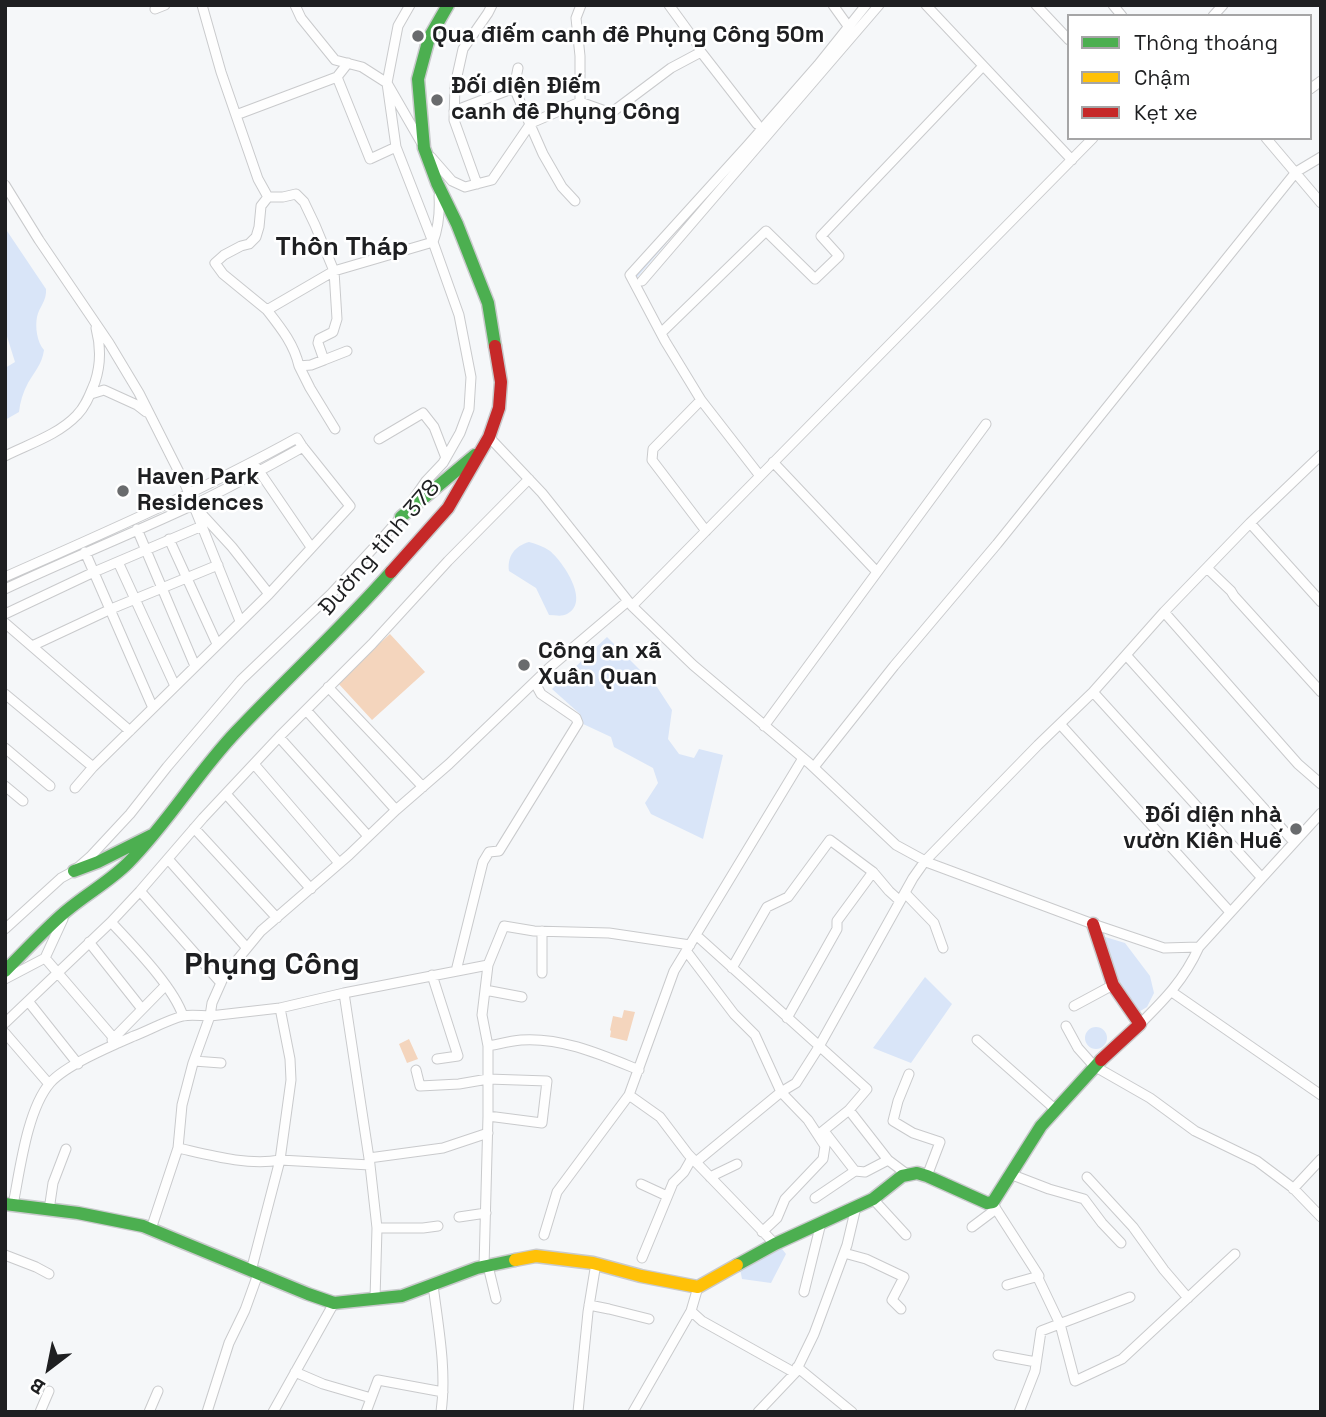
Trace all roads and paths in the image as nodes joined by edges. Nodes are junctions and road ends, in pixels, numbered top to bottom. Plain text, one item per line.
1 (202, 5) edge
2 (295, 5) edge
3 (410, 5) edge
4 (449, 5) edge
5 (492, 5) edge
6 (581, 5) edge
7 (669, 5) edge
8 (833, 5) edge
9 (866, 5) edge
10 (879, 5) edge
11 (926, 5) edge
12 (1036, 5) edge
13 (848, 26) junction
14 (1067, 38) edge
15 (701, 52) junction
16 (348, 63) junction
17 (983, 66) junction
18 (518, 68) dead end
19 (337, 78) junction
20 (387, 83) junction
21 (514, 88) junction
22 (580, 102) junction
23 (454, 111) junction
24 (236, 115) junction
25 (531, 124) junction
26 (757, 124) dead end
27 (1091, 140) edge
28 (1268, 140) edge
29 (396, 147) junction
30 (424, 148) junction
31 (1321, 157) edge
32 (1072, 160) junction
33 (1296, 173) junction
34 (438, 183) junction
35 (5, 184) edge
36 (477, 184) junction
37 (268, 197) junction
38 (575, 201) dead end
39 (1321, 203) edge
40 (433, 242) junction
41 (334, 271) junction
42 (642, 281) dead end
43 (267, 310) junction
44 (92, 317) junction
45 (661, 332) junction
46 (347, 351) dead end
47 (324, 360) junction
48 (299, 366) junction
49 (91, 394) junction
50 (701, 400) junction
51 (150, 416) junction
52 (986, 424) dead end
53 (335, 429) dead end
54 (379, 439) dead end
55 (485, 443) junction
56 (303, 447) junction
57 (5, 456) edge
58 (446, 458) junction
59 (1320, 459) edge
60 (253, 462) junction
61 (773, 462) junction
62 (259, 472) junction
63 (760, 476) junction
64 (529, 479) junction
65 (189, 494) junction
66 (194, 505) junction
67 (401, 517) junction
68 (1250, 523) junction
69 (202, 526) junction
70 (137, 529) junction
71 (706, 531) junction
72 (169, 540) junction
73 (311, 547) junction
74 (145, 549) junction
75 (85, 552) junction
76 (118, 562) junction
77 (218, 565) junction
78 (1207, 568) junction
79 (94, 572) junction
80 (877, 572) junction
81 (5, 577) edge
82 (186, 579) junction
83 (162, 588) junction
84 (5, 589) edge
85 (269, 594) junction
86 (135, 600) junction
87 (1321, 602) edge
88 (630, 603) junction
89 (111, 609) junction
90 (1164, 612) junction
91 (5, 614) edge
92 (240, 621) junction
93 (5, 623) edge
94 (217, 644) junction
95 (32, 646) junction
96 (1126, 655) junction
97 (195, 666) junction
98 (535, 683) junction
99 (174, 686) junction
100 (328, 687) junction
101 (1093, 691) junction
102 (1321, 692) edge
103 (5, 694) edge
104 (153, 708) junction
105 (306, 710) junction
106 (1060, 724) junction
107 (764, 726) junction
108 (130, 731) junction
109 (279, 737) junction
110 (5, 748) edge
111 (803, 758) junction
112 (254, 764) junction
113 (93, 767) junction
114 (814, 768) junction
115 (1321, 784) edge
116 (5, 786) edge
117 (50, 786) dead end
118 (423, 787) junction
119 (75, 788) dead end
120 (226, 794) junction
121 (23, 801) dead end
122 (396, 810) junction
123 (1321, 813) edge
124 (194, 828) junction
125 (156, 833) junction
126 (368, 836) junction
127 (1294, 842) junction
128 (168, 859) junction
129 (925, 861) junction
130 (339, 863) junction
131 (74, 871) junction
132 (873, 872) junction
133 (1262, 878) junction
134 (310, 889) junction
135 (140, 891) junction
136 (903, 897) junction
137 (66, 911) junction
138 (1230, 912) junction
139 (277, 918) junction
140 (111, 922) junction
141 (1093, 924) junction
142 (5, 929) edge
143 (542, 931) junction
144 (696, 935) junction
145 (89, 942) junction
146 (1199, 947) junction
147 (247, 948) junction
148 (688, 948) junction
149 (943, 948) dead end
150 (45, 958) junction
151 (488, 965) junction
152 (733, 968) junction
153 (5, 971) edge
154 (456, 971) junction
155 (57, 972) junction
156 (542, 972) dead end
157 (432, 975) junction
158 (5, 979) edge
159 (221, 983) junction
160 (1113, 985) junction
161 (166, 986) junction
162 (485, 990) junction
163 (1171, 992) junction
164 (344, 993) junction
165 (522, 997) dead end
166 (28, 1001) junction
167 (1074, 1006) dead end
168 (280, 1008) junction
169 (142, 1009) junction
170 (183, 1016) junction
171 (210, 1017) junction
172 (787, 1018) junction
173 (5, 1023) edge
174 (1140, 1024) junction
175 (1066, 1026) dead end
176 (5, 1033) edge
177 (116, 1040) junction
178 (977, 1040) dead end
179 (488, 1046) junction
180 (819, 1047) junction
181 (437, 1059) dead end
182 (194, 1061) junction
183 (221, 1063) dead end
184 (78, 1064) junction
185 (1094, 1066) junction
186 (416, 1070) dead end
187 (639, 1070) junction
188 (909, 1074) dead end
189 (488, 1079) junction
190 (49, 1084) junction
191 (781, 1092) junction
192 (629, 1095) junction
193 (1321, 1095) edge
194 (849, 1110) junction
195 (1056, 1110) junction
196 (488, 1116) junction
197 (488, 1132) junction
198 (821, 1133) junction
199 (178, 1148) junction
200 (66, 1149) dead end
201 (1321, 1159) edge
202 (280, 1160) junction
203 (694, 1160) junction
204 (888, 1160) junction
205 (370, 1162) junction
206 (737, 1164) dead end
207 (855, 1171) junction
208 (1010, 1174) junction
209 (908, 1175) junction
210 (927, 1176) junction
211 (710, 1177) junction
212 (1087, 1177) dead end
213 (641, 1184) dead end
214 (1293, 1189) junction
215 (667, 1196) junction
216 (815, 1198) dead end
217 (873, 1199) junction
218 (9, 1204) edge
219 (995, 1206) junction
220 (856, 1207) junction
221 (49, 1210) junction
222 (486, 1213) junction
223 (459, 1217) dead end
224 (1321, 1217) edge
225 (821, 1223) junction
226 (438, 1226) dead end
227 (972, 1227) dead end
228 (377, 1228) junction
229 (151, 1230) junction
230 (762, 1232) junction
231 (544, 1235) dead end
232 (906, 1236) dead end
233 (1121, 1243) dead end
234 (775, 1244) junction
235 (844, 1252) junction
236 (1235, 1254) dead end
237 (5, 1255) edge
238 (642, 1258) dead end
239 (596, 1264) junction
240 (486, 1267) junction
241 (255, 1272) junction
242 (49, 1274) dead end
243 (1038, 1276) junction
244 (433, 1285) junction
245 (1007, 1285) dead end
246 (698, 1287) junction
247 (804, 1292) dead end
248 (1130, 1297) dead end
249 (1188, 1298) junction
250 (375, 1299) junction
251 (496, 1300) dead end
252 (334, 1303) junction
253 (589, 1305) junction
254 (901, 1309) dead end
255 (691, 1311) junction
256 (649, 1319) dead end
257 (1060, 1324) junction
258 (998, 1355) dead end
259 (1036, 1362) junction
260 (796, 1370) junction
261 (295, 1372) junction
262 (49, 1391) dead end
263 (158, 1391) dead end
264 (443, 1392) junction
265 (371, 1398) junction
266 (40, 1412) edge
267 (149, 1412) edge
268 (207, 1412) edge
269 (273, 1412) edge
270 (366, 1412) edge
271 (441, 1412) edge
272 (578, 1412) edge
273 (633, 1412) edge
274 (758, 1412) edge
275 (852, 1412) edge
276 (1019, 1412) edge

1 - 24 street
2 - 16 street
3 - 20 street
4 - 30 street, Đường tỉnh 378
5 - 23 street
6 - 22 street
7 - 15 street
8 - 13 street
9 - 13 street
10 - 42 street
11 - 17 street
12 - 14 street
13 - 45 street
15 - 22 street
15 - 26 street
16 - 19 street
16 - 20 street
17 - 32 street
17 - 45 street
18 - 21 street
19 - 24 street
19 - 29 street
20 - 29 street
20 - 30 street
21 - 23 street
21 - 25 street
22 - 25 street
23 - 36 street
24 - 37 street
25 - 36 street
25 - 38 street
27 - 32 street
28 - 33 street
29 - 40 street
30 - 34 street, Đường tỉnh 378
30 - 36 street
31 - 33 street
32 - 61 street
33 - 39 street
33 - 114 street
34 - 40 street
34 - 55 street, Đường tỉnh 378
35 - 44 street
37 - 41 street
37 - 43 street
40 - 41 street
40 - 58 street
41 - 43 street
41 - 47 street
43 - 48 street
44 - 49 street
44 - 51 street
45 - 50 street
46 - 47 street
47 - 48 street
48 - 53 street
49 - 51 street
49 - 57 street
50 - 63 street
50 - 71 street
51 - 65 street
52 - 80 street
54 - 58 street
55 - 64 street
55 - 67 street
55 - 125 street, Đường tỉnh 378
56 - 60 street
56 - 62 street
56 - 73 street
58 - 67 street
59 - 68 street
60 - 62 street
60 - 65 street
61 - 63 street
61 - 80 street
62 - 66 street
62 - 73 street
63 - 71 street
64 - 88 street
64 - 100 street
65 - 66 street
65 - 81 street
66 - 69 street
66 - 70 street
66 - 85 street
67 - 131 street
68 - 78 street
68 - 87 street
69 - 72 street
69 - 77 street
70 - 74 street
70 - 75 street
71 - 88 street
72 - 74 street
72 - 82 street
73 - 85 street
74 - 76 street
74 - 83 street
75 - 79 street
75 - 84 street
76 - 79 street
76 - 86 street
77 - 82 street
77 - 92 street
78 - 90 street
78 - 102 street
79 - 89 street
79 - 91 street
80 - 107 street
82 - 83 street
82 - 94 street
83 - 86 street
83 - 97 street
85 - 92 street
86 - 89 street
86 - 99 street
88 - 98 street
88 - 107 street
89 - 95 street
89 - 104 street
90 - 96 street
90 - 115 street
92 - 94 street
93 - 95 street
94 - 97 street
95 - 108 street
96 - 101 street
96 - 127 street
97 - 99 street
98 - 118 street
98 - 154 street
99 - 104 street
100 - 105 street
100 - 118 street
101 - 106 street
101 - 133 street
103 - 113 street
104 - 108 street
105 - 109 street
105 - 122 street
106 - 129 street
106 - 138 street
107 - 111 street
108 - 113 street
109 - 112 street
109 - 126 street
110 - 117 street
111 - 114 street
111 - 144 street
112 - 120 street
112 - 130 street
113 - 119 street
114 - 129 street
116 - 121 street
118 - 122 street
120 - 124 street
120 - 134 street
122 - 126 street
123 - 127 street
124 - 128 street
124 - 139 street
125 - 131 street
125 - 137 street, Đường tỉnh 378
126 - 130 street
127 - 133 street
128 - 135 street
128 - 147 street
129 - 136 street
129 - 141 street
130 - 134 street
131 - 142 street
132 - 136 street
132 - 152 street
132 - 172 street
133 - 138 street
134 - 139 street
135 - 140 street
135 - 159 street
136 - 149 street
136 - 180 street
137 - 150 street
137 - 153 street, Đường tỉnh 378
138 - 146 street
139 - 147 street
140 - 145 street
140 - 161 street
141 - 146 street
141 - 160 street
143 - 148 street
143 - 151 street
143 - 156 street
144 - 148 street
144 - 152 street
145 - 155 street
145 - 169 street
146 - 163 street
147 - 159 street
148 - 187 street
148 - 191 street
150 - 155 street
150 - 158 street
151 - 154 street
151 - 162 street
152 - 172 street
154 - 157 street
155 - 166 street
155 - 177 street
157 - 164 street
157 - 181 street
159 - 171 street
160 - 167 street
160 - 174 street
161 - 169 street
161 - 170 street
162 - 165 street
162 - 179 street
163 - 174 street
163 - 193 street
164 - 168 street
164 - 205 street
166 - 173 street
166 - 184 street
168 - 171 street
168 - 202 street
169 - 177 street
170 - 171 street
170 - 177 street
171 - 182 street
172 - 180 street
174 - 185 street
175 - 185 street
176 - 190 street
177 - 184 street
178 - 195 street
179 - 187 street
179 - 189 street
180 - 191 street
180 - 194 street
182 - 183 street
182 - 199 street
184 - 190 street
185 - 195 street
185 - 214 street
186 - 189 street
187 - 192 street
188 - 210 street
189 - 196 street
189 - 196 street
190 - 218 street
191 - 198 street
191 - 203 street
192 - 203 street
192 - 231 street
194 - 198 street
194 - 204 street
195 - 208 street
196 - 197 street
197 - 205 street
197 - 222 street
198 - 207 street
198 - 230 street
199 - 202 street
199 - 229 street
200 - 221 street
201 - 214 street
202 - 205 street
202 - 241 street
203 - 211 street
203 - 215 street
204 - 207 street
204 - 209 street
205 - 228 street
206 - 211 street
207 - 216 street
208 - 219 street
208 - 233 street
209 - 210 street
209 - 217 street
210 - 219 street
211 - 230 street
212 - 249 street
213 - 215 street
214 - 224 street
215 - 238 street
217 - 220 street
217 - 232 street
218 - 221 street
219 - 227 street
219 - 243 street
220 - 225 street
220 - 235 street
221 - 229 street
222 - 223 street
222 - 240 street
225 - 234 street
225 - 247 street
226 - 228 street
228 - 250 street
229 - 241 street
230 - 234 street
234 - 246 street
235 - 254 street
235 - 260 street
236 - 249 street
237 - 242 street
239 - 240 street
239 - 246 street
239 - 253 street
240 - 244 street
240 - 251 street
241 - 252 street
241 - 268 street
243 - 245 street
243 - 257 street
244 - 250 street
244 - 264 street
246 - 255 street
248 - 257 street
249 - 257 street
250 - 252 street
252 - 261 street
253 - 256 street
253 - 272 street
255 - 260 street
255 - 273 street
257 - 259 street
258 - 259 street
259 - 276 street
260 - 274 street
260 - 275 street
261 - 265 street
261 - 269 street
262 - 266 street
263 - 267 street
264 - 265 street
264 - 271 street
265 - 270 street

